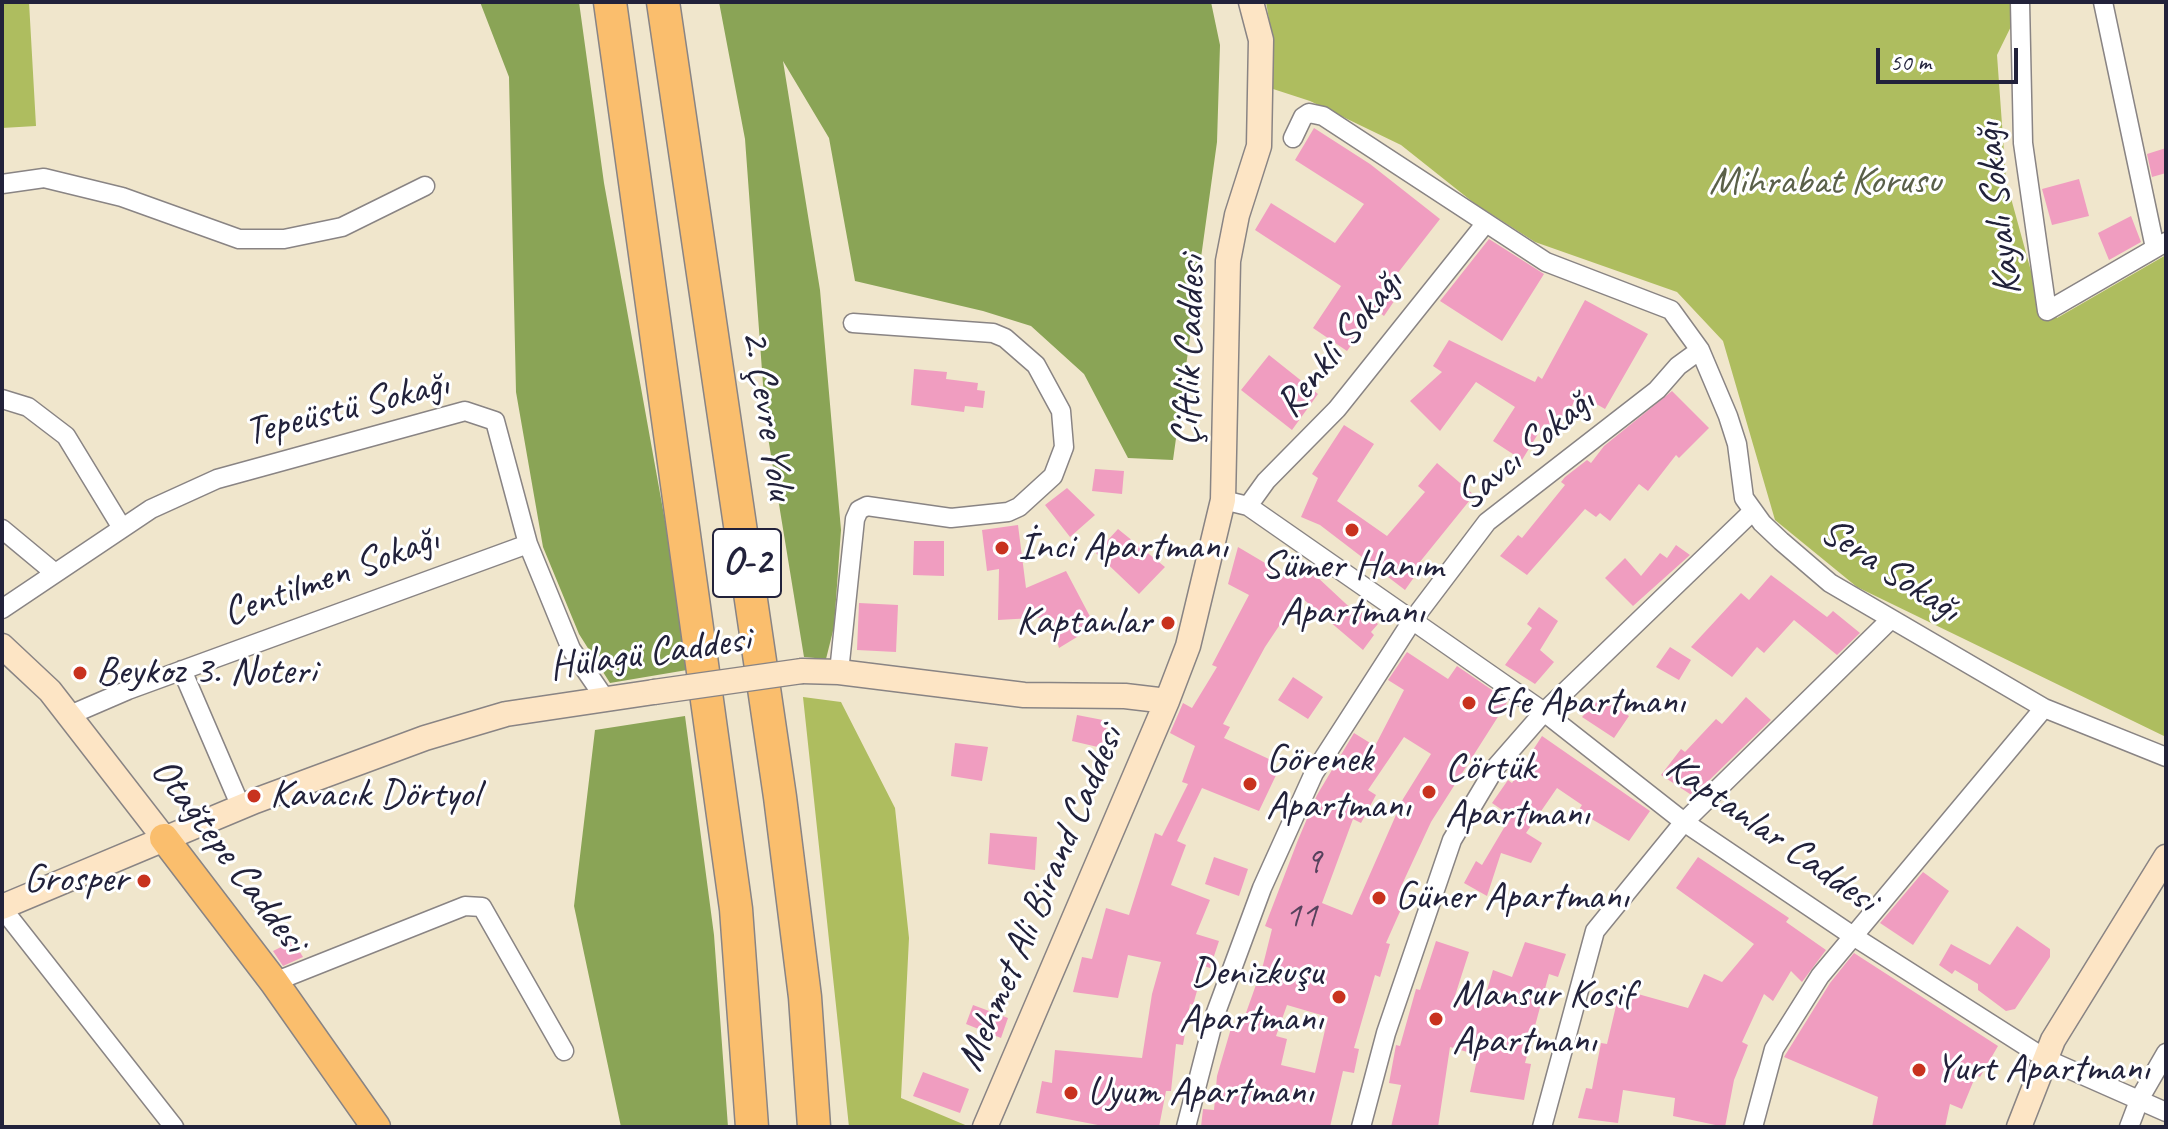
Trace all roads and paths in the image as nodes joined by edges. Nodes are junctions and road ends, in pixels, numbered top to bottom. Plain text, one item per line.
1 (610, 2) edge
2 (663, 2) edge
3 (1251, 2) edge
4 (2020, 2) edge
5 (2103, 2) edge
6 (1293, 138) dead end
7 (2, 184) edge
8 (425, 186) dead end
9 (1485, 224) junction
10 (2160, 245) edge
11 (853, 323) dead end
12 (1700, 350) junction
13 (2, 399) edge
14 (1223, 500) junction
15 (1248, 506) junction
16 (1753, 511) junction
17 (122, 528) junction
18 (2, 529) edge
19 (528, 544) junction
20 (55, 573) junction
21 (2, 609) edge
22 (1891, 619) junction
23 (1412, 621) junction
24 (2, 646) edge
25 (182, 670) junction
26 (839, 672) junction
27 (604, 697) junction
28 (1167, 701) junction
29 (2044, 708) junction
30 (1544, 712) junction
31 (70, 715) junction
32 (2166, 757) edge
33 (241, 807) junction
34 (1684, 822) junction
35 (164, 838) junction
36 (2166, 857) edge
37 (2, 908) edge
38 (1853, 936) junction
39 (274, 982) junction
40 (564, 1051) dead end
41 (2166, 1053) edge
42 (2046, 1059) junction
43 (2140, 1098) junction
44 (2166, 1112) edge
45 (174, 1127) edge
46 (376, 1127) edge
47 (752, 1127) edge
48 (814, 1127) edge
49 (985, 1127) edge
50 (1186, 1127) edge
51 (1361, 1127) edge
52 (1542, 1127) edge
53 (1753, 1127) edge
54 (2019, 1127) edge
55 (2129, 1127) edge

1 - 47 highway, O-2
2 - 48 highway, 2. Çevre Yolu / O-2
3 - 14 street, Çiftlik Caddesi
4 - 10 street, Kayalı Sokağı
5 - 10 street
6 - 9 street, Sera Sokağı
7 - 8 street
9 - 12 street, Sera Sokağı
9 - 15 street, Renkli Sokağı
11 - 26 street
12 - 16 street, Sera Sokağı
12 - 23 street, Savcı Sokağı
13 - 17 street
14 - 15 street, Kaptanlar Caddesi
14 - 28 street, Çiftlik Caddesi
15 - 23 street, Kaptanlar Caddesi
16 - 22 street, Sera Sokağı
16 - 30 street
17 - 19 street, Tepeüstü Sokağı
17 - 20 street, Tepeüstü Sokağı
18 - 20 street
19 - 25 street, Centilmen Sokağı
19 - 27 street, Tepeüstü Sokağı
20 - 21 street, Tepeüstü Sokağı
22 - 29 street, Sera Sokağı
22 - 34 street
23 - 30 street, Kaptanlar Caddesi
23 - 50 street, Savcı Sokağı
24 - 31 street, Otağtepe Caddesi
25 - 31 street, Centilmen Sokağı
25 - 33 street
26 - 27 street, Hülagü Caddesi, bridge
26 - 28 street, Hülagü Caddesi
27 - 33 street, Hülagü Caddesi
28 - 49 street, Mehmet Ali Birand Caddesi
29 - 32 street, Sera Sokağı
29 - 38 street
30 - 34 street, Kaptanlar Caddesi
30 - 51 street
31 - 35 street, Otağtepe Caddesi
33 - 35 street, Hülagü Caddesi
34 - 38 street, Kaptanlar Caddesi
34 - 52 street
35 - 37 street, Hülagü Caddesi
35 - 39 main road, Otağtepe Caddesi
36 - 42 street
37 - 45 street
38 - 42 street, Kaptanlar Caddesi
38 - 53 street
39 - 40 street
39 - 46 main road, Otağtepe Caddesi
41 - 43 street
42 - 43 street, Kaptanlar Caddesi
42 - 54 street
43 - 44 street, Kaptanlar Caddesi
43 - 55 street

